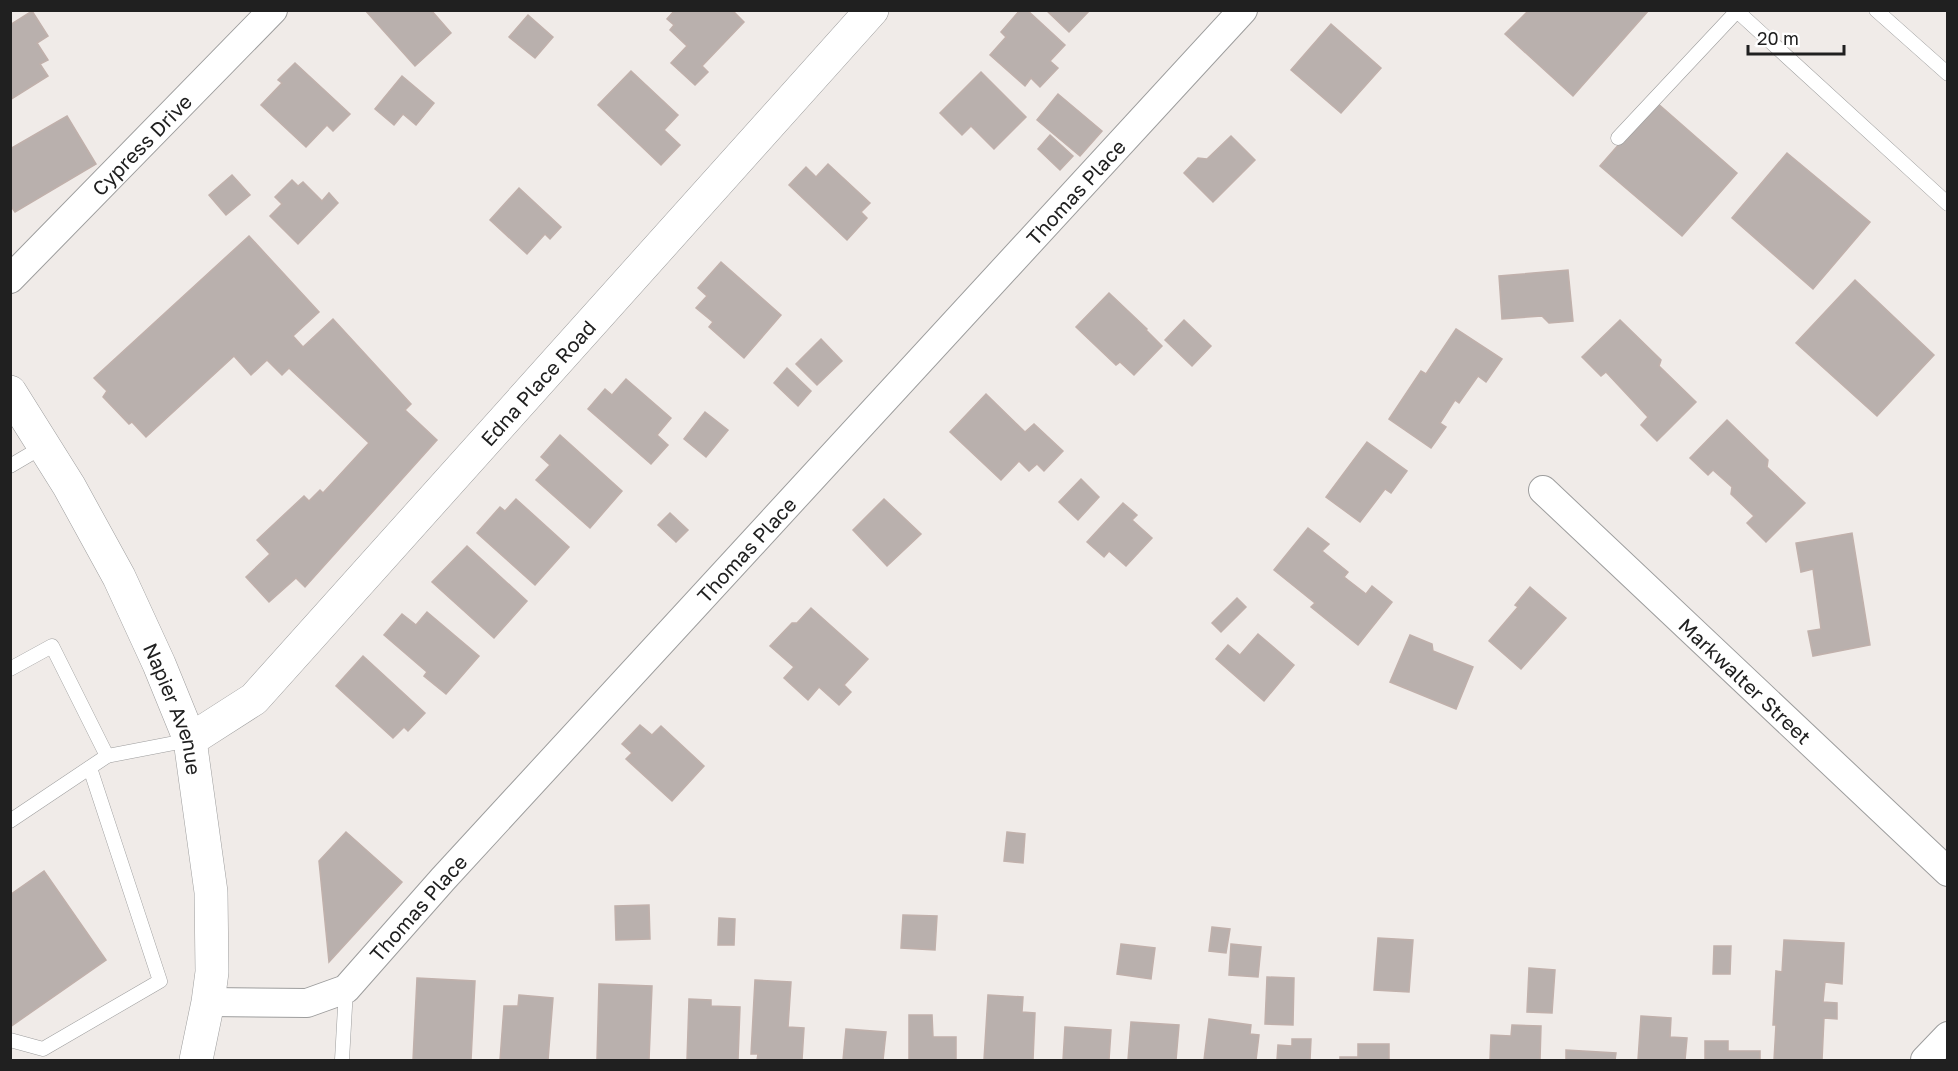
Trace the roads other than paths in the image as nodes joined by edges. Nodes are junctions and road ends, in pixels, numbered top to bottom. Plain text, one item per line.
1 (273, 10) edge
2 (872, 10) edge
3 (1244, 10) edge
4 (1876, 10) edge
5 (1737, 11) edge
6 (1947, 74) edge
7 (1618, 138) dead end
8 (1947, 204) edge
9 (10, 279) edge
10 (10, 392) edge
11 (44, 446) junction
12 (10, 466) edge
13 (1543, 490) dead end
14 (10, 669) edge
15 (190, 740) junction
16 (107, 756) junction
17 (90, 768) junction
18 (10, 821) edge
19 (1947, 872) edge
20 (346, 989) junction
21 (208, 1002) junction
22 (1947, 1036) edge
23 (10, 1040) edge
24 (196, 1060) edge
25 (342, 1060) edge
26 (1925, 1060) edge

1 - 9 street, Cypress Drive
2 - 15 street, Edna Place Road
3 - 20 street, Thomas Place
4 - 6 lane
5 - 7 lane
5 - 8 lane
10 - 11 street, Napier Avenue
11 - 12 lane
11 - 15 street, Napier Avenue
13 - 19 street, Markwalter Street
14 - 16 lane
15 - 16 lane
15 - 21 street, Napier Avenue
16 - 17 lane
17 - 18 lane
17 - 23 lane
20 - 21 street, Thomas Place
20 - 25 lane
21 - 24 street, Napier Avenue
22 - 26 street

